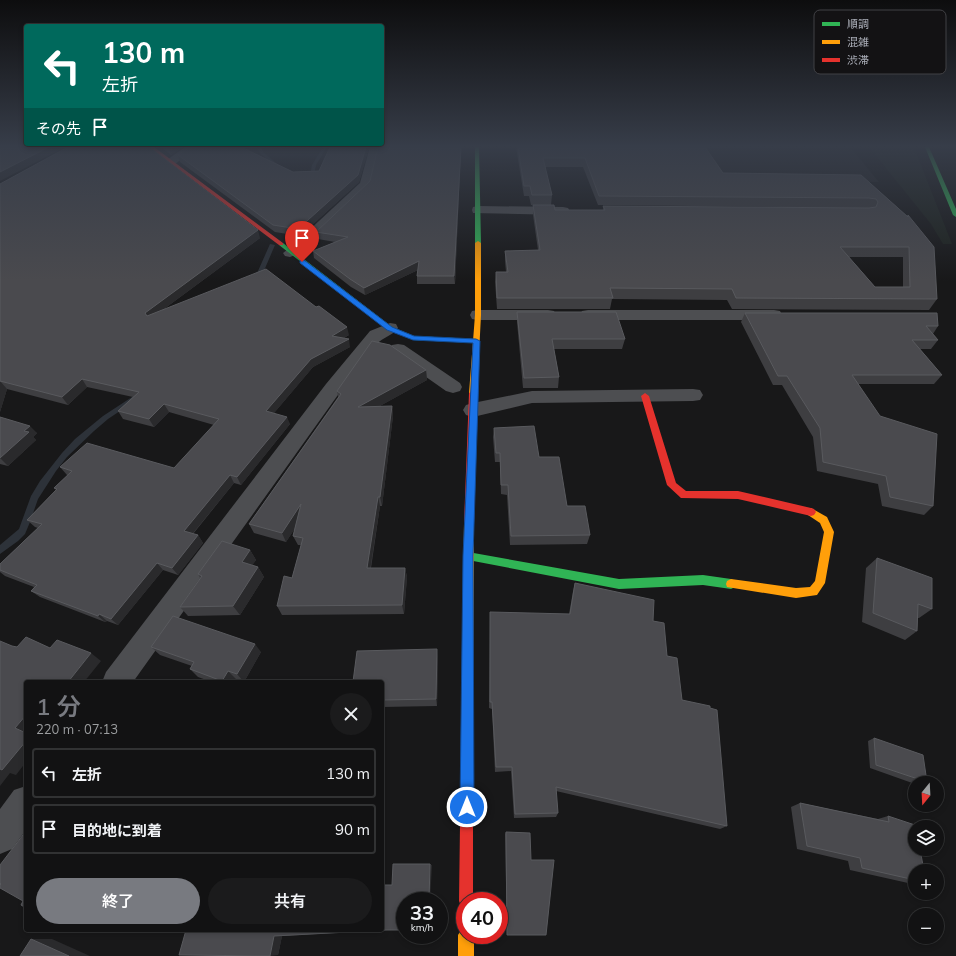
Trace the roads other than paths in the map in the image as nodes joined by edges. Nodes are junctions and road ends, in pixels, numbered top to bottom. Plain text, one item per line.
1 (211, 192) edge
2 (358, 192) edge
3 (478, 192) edge
4 (946, 192) edge
5 (478, 210) junction
6 (577, 211) edge
7 (956, 215) edge
8 (290, 253) junction
9 (478, 315) junction
10 (789, 315) edge
11 (390, 328) junction
12 (476, 341) junction
13 (398, 350) edge
14 (453, 387) dead end
15 (693, 395) dead end
16 (645, 396) junction
17 (473, 410) junction
18 (468, 556) junction
19 (117, 680) edge
20 (24, 805) edge
21 (0, 837) edge
22 (466, 892) edge
23 (466, 944) edge
24 (466, 956) edge

1 - 8 street
2 - 8 street
3 - 5 street
4 - 7 street
5 - 6 street
5 - 9 street
8 - 11 street
9 - 10 street
9 - 12 street
11 - 12 street
11 - 19 street
12 - 17 street
13 - 14 street
15 - 16 street
16 - 17 street
16 - 18 street
17 - 18 street
18 - 22 street
20 - 21 street
23 - 24 street

